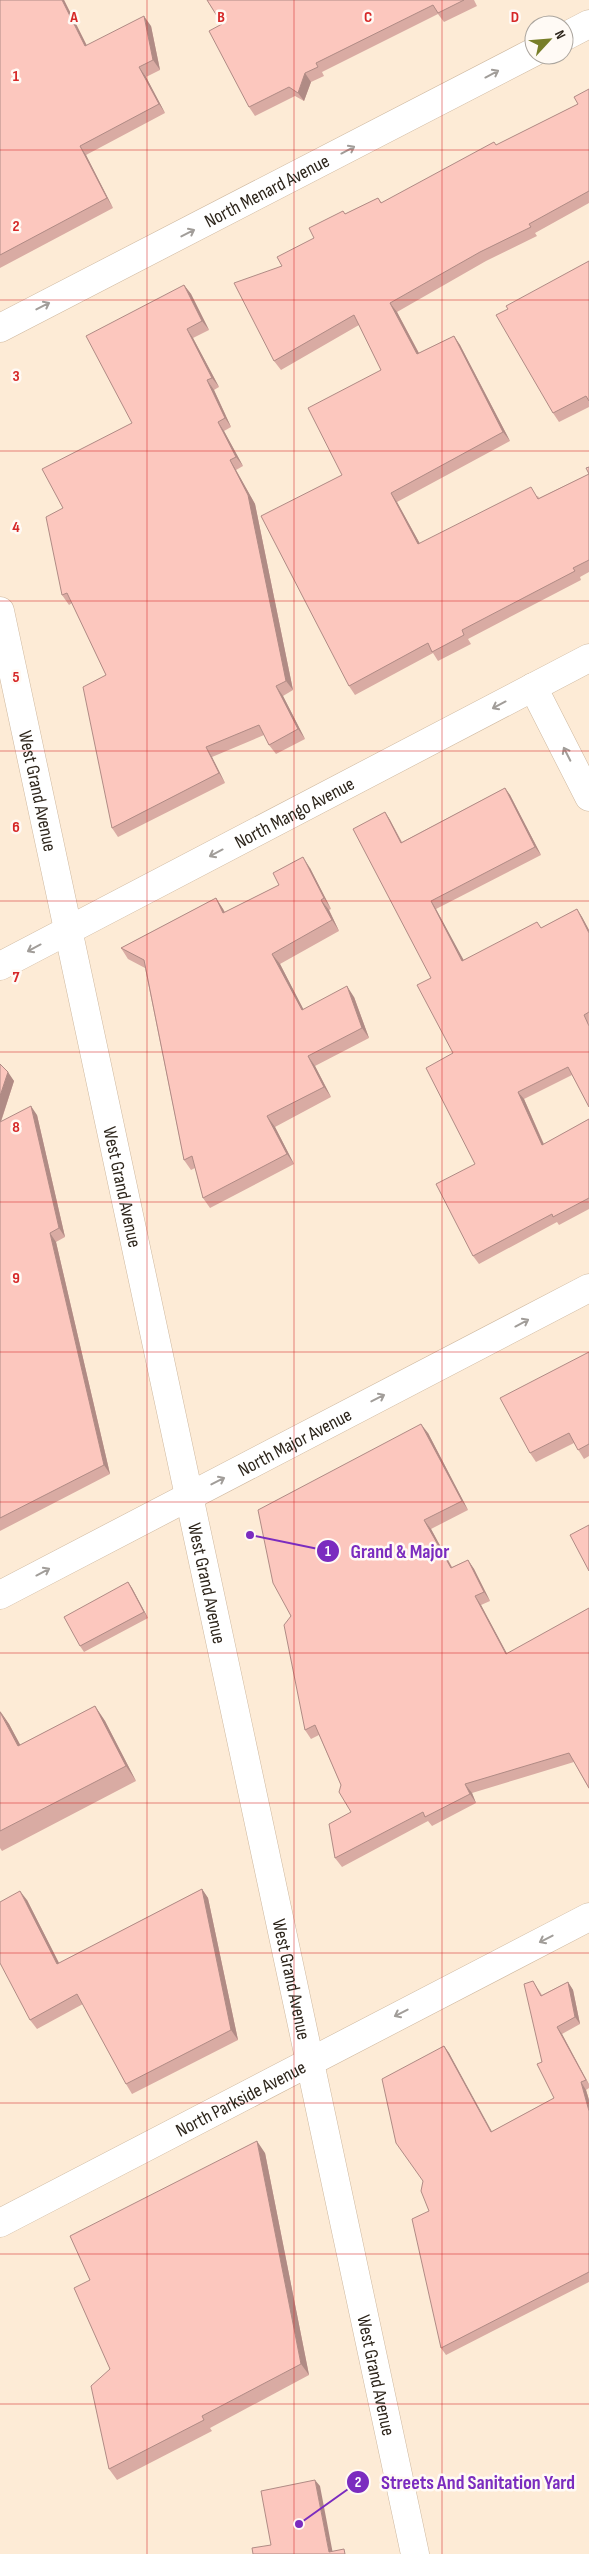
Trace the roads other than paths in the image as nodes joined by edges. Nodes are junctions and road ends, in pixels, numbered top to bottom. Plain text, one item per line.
1 (589, 24) edge
2 (574, 32) edge
3 (524, 57) edge
4 (0, 328) edge
5 (0, 611) edge
6 (589, 658) edge
7 (533, 687) junction
8 (589, 797) edge
9 (67, 930) junction
10 (0, 966) edge
11 (589, 1288) edge
12 (188, 1497) junction
13 (0, 1595) edge
14 (589, 1917) edge
15 (309, 2060) junction
16 (0, 2223) edge
17 (415, 2554) edge

1 - 2 street
4 -> 3 street, North Menard Avenue
5 - 9 street, West Grand Avenue
6 - 7 street, North Mango Avenue
8 -> 7 street
7 -> 9 street, North Mango Avenue
9 -> 10 street, North Mango Avenue
9 - 12 street, West Grand Avenue
12 -> 11 street, North Major Avenue
13 -> 12 street, North Major Avenue
12 - 15 street, West Grand Avenue
14 -> 15 street, North Parkside Avenue
15 - 16 street, North Parkside Avenue
15 - 17 street, West Grand Avenue

